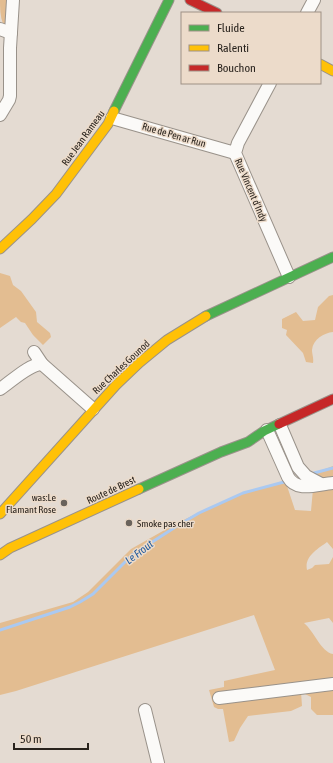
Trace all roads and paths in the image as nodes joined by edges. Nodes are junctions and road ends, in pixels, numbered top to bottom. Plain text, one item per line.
1 (13, 0) edge
2 (169, 0) edge
3 (190, 0) edge
4 (314, 0) edge
5 (215, 12) edge
6 (308, 12) edge
7 (6, 31) edge
8 (321, 65) edge
9 (333, 71) edge
10 (269, 84) edge
11 (0, 115) edge
12 (112, 118) junction
13 (235, 153) junction
14 (0, 249) edge
15 (333, 257) edge
16 (289, 277) junction
17 (34, 352) dead end
18 (42, 364) junction
19 (0, 389) edge
20 (333, 399) edge
21 (93, 409) junction
22 (280, 425) junction
23 (266, 431) junction
24 (327, 484) edge
25 (0, 514) edge
26 (10, 548) junction
27 (0, 550) edge
28 (0, 555) edge
29 (333, 684) edge
30 (219, 698) dead end
31 (145, 710) dead end
32 (158, 763) edge

1 - 7 street
2 - 12 street, Rue Jean Rameau
3 - 5 street
4 - 6 street
7 - 11 street
8 - 9 street
10 - 13 street, Rue Vincent d'Indy
12 - 13 street, Rue de Pen ar Run
12 - 14 street, Rue Jean Rameau
13 - 16 street, Rue Vincent d'Indy
15 - 16 street, Rue Charles Gounod
16 - 21 street, Rue Charles Gounod
17 - 18 street
18 - 19 street
18 - 21 street
20 - 22 street, Route de Brest
21 - 25 street, Rue Charles Gounod
22 - 23 street, Route de Brest
22 - 24 street
23 - 24 street
23 - 26 street, Route de Brest
26 - 27 street, Route de Brest
26 - 28 street, Route de Brest
29 - 30 street
31 - 32 street

